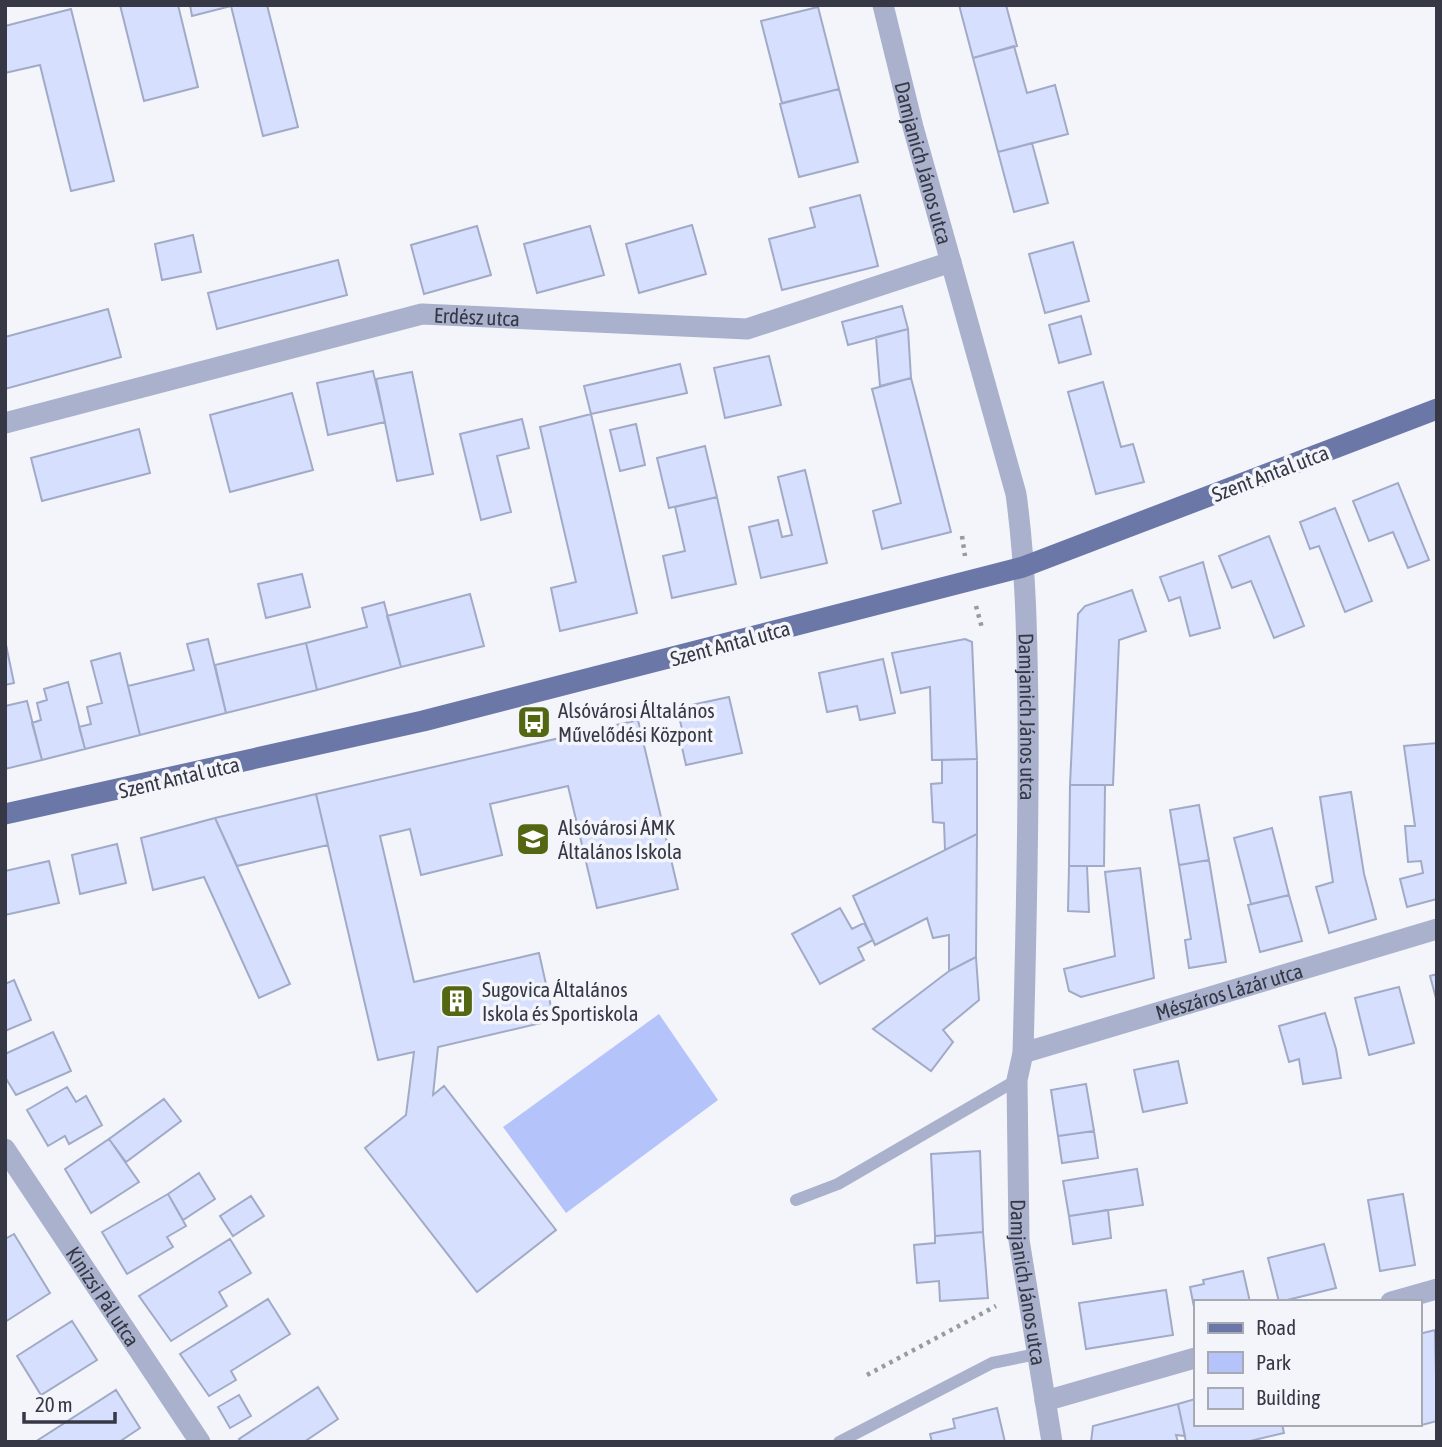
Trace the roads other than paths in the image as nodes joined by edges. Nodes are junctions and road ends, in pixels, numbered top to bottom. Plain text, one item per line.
1 (883, 5) edge
2 (951, 262) junction
3 (1437, 409) edge
4 (5, 423) edge
5 (1023, 567) junction
6 (5, 814) edge
7 (1437, 929) edge
8 (1023, 1053) junction
9 (1017, 1080) junction
10 (5, 1149) edge
11 (796, 1200) dead end
12 (1437, 1289) edge
13 (1398, 1300) edge
14 (1037, 1354) junction
15 (1194, 1358) edge
16 (1045, 1401) junction
17 (200, 1442) edge
18 (839, 1442) edge
19 (1052, 1442) edge

1 - 2 street, Damjanich János utca
2 - 4 street, Erdész utca
2 - 5 street, Damjanich János utca
3 - 5 main road, Szent Antal utca
5 - 6 main road, Szent Antal utca
5 - 8 street, Damjanich János utca
7 - 8 street, Mészáros Lázár utca
8 - 9 street, Damjanich János utca
9 - 11 lane
9 - 14 street, Damjanich János utca
10 - 17 street, Kinizsi Pál utca
12 - 13 street
14 - 16 street, Damjanich János utca
14 - 18 lane
15 - 16 street
16 - 19 street, Damjanich János utca

